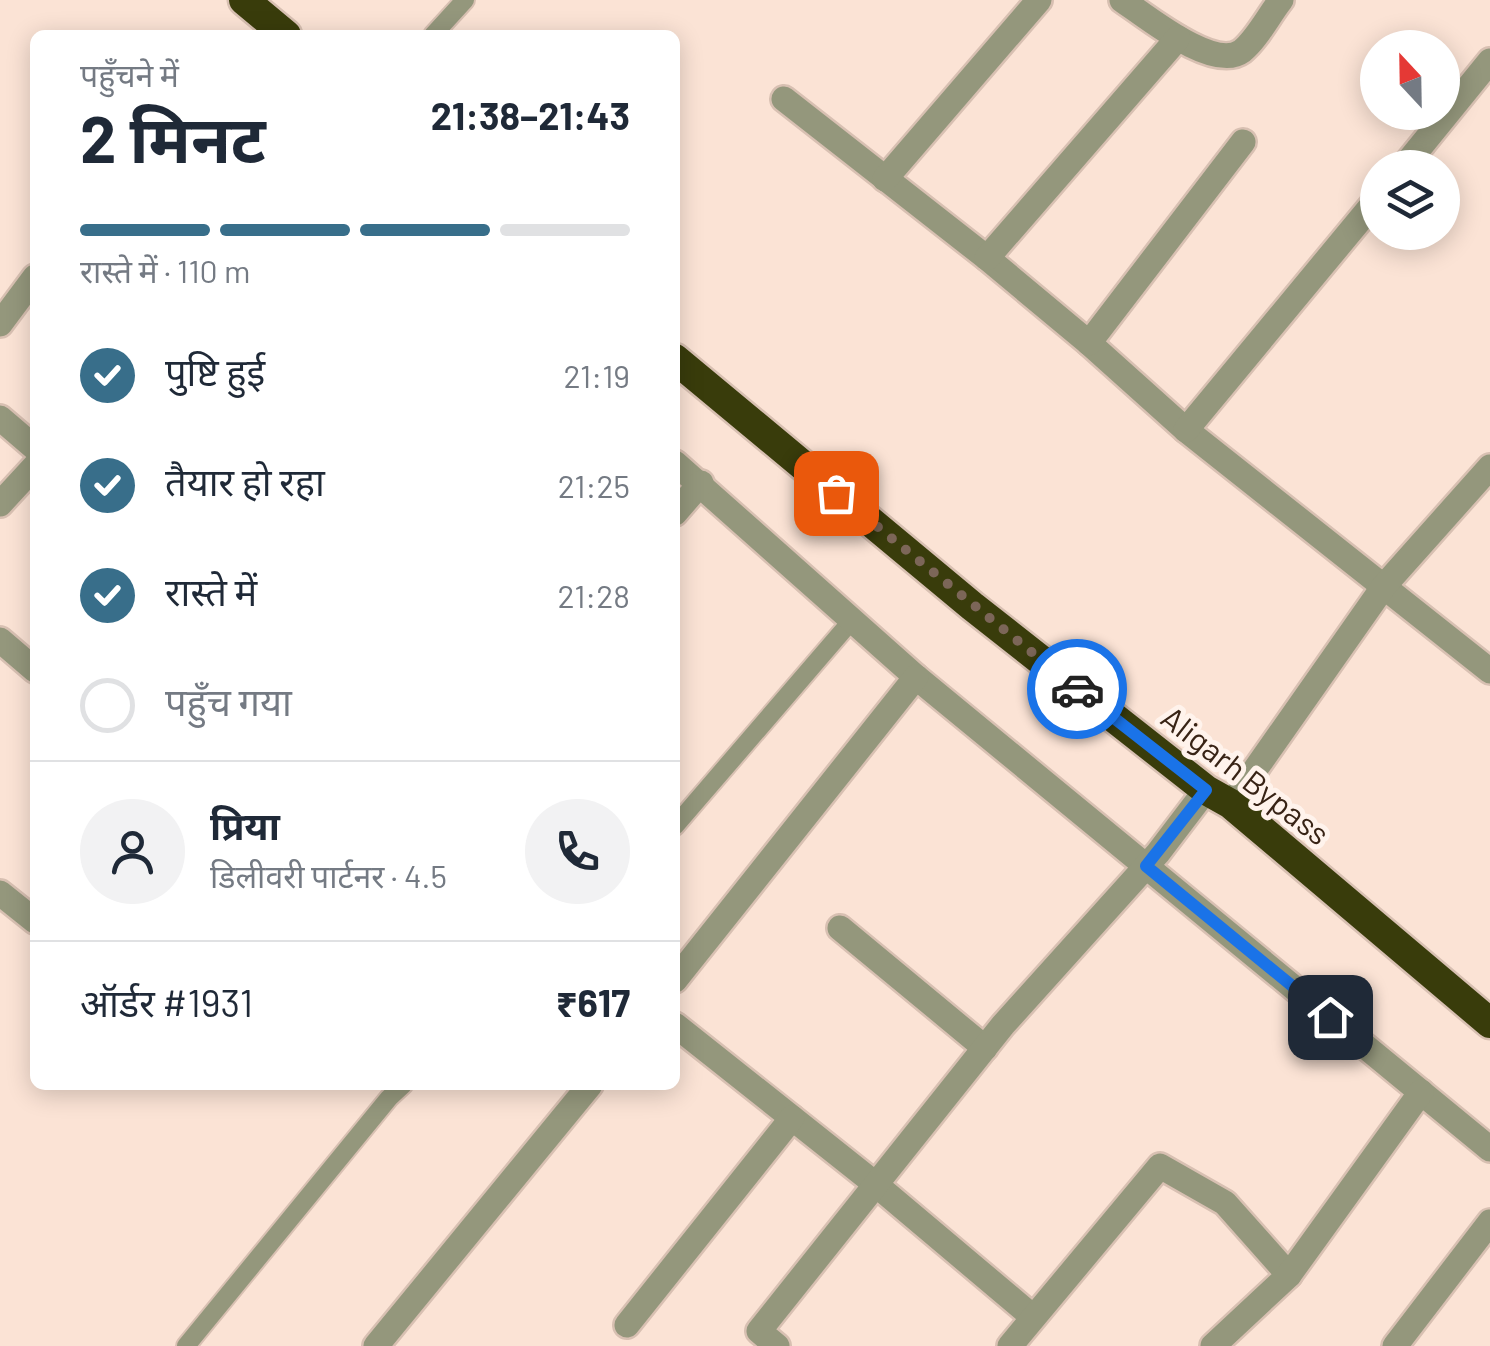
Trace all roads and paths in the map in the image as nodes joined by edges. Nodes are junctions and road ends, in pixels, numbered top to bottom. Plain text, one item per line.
1 (244, 0) edge
2 (465, 0) edge
3 (1039, 0) edge
4 (1122, 0) edge
5 (1281, 0) edge
6 (280, 30) edge
7 (438, 30) edge
8 (1178, 38) junction
9 (1490, 61) edge
10 (784, 99) dead end
11 (1243, 142) dead end
12 (1417, 150) edge
13 (885, 179) junction
14 (1360, 220) edge
15 (988, 258) junction
16 (30, 284) edge
17 (0, 324) edge
18 (1089, 343) junction
19 (680, 363) edge
20 (0, 418) edge
21 (1186, 430) junction
22 (30, 444) edge
23 (680, 467) edge
24 (1490, 467) edge
25 (30, 471) edge
26 (701, 483) junction
27 (0, 504) edge
28 (680, 508) edge
29 (1384, 586) junction
30 (852, 619) junction
31 (0, 640) edge
32 (30, 666) edge
33 (1490, 670) edge
34 (916, 676) junction
35 (1209, 802) junction
36 (680, 820) edge
37 (1152, 859) junction
38 (0, 893) edge
39 (30, 917) edge
40 (840, 928) dead end
41 (680, 974) edge
42 (1490, 1023) edge
43 (680, 1029) edge
44 (985, 1048) junction
45 (398, 1090) edge
46 (586, 1090) edge
47 (1421, 1092) junction
48 (792, 1118) junction
49 (1490, 1150) edge
50 (874, 1183) junction
51 (1490, 1222) edge
52 (1289, 1274) junction
53 (1032, 1317) junction
54 (627, 1325) dead end
55 (186, 1346) edge
56 (376, 1346) edge
57 (777, 1346) edge
58 (1010, 1346) edge
59 (1213, 1346) edge
60 (1395, 1346) edge

1 - 6 highway
2 - 7 lane
3 - 13 street
4 - 8 street
5 - 8 street
8 - 15 street
9 - 12 street
10 - 13 street
11 - 18 street
13 - 15 street
14 - 21 street
15 - 18 street
16 - 17 street
18 - 21 street
19 - 35 highway, Aligarh Bypass
20 - 22 street
21 - 29 street
23 - 26 street
24 - 29 street
25 - 27 street
26 - 28 street
26 - 30 street
29 - 33 street
29 - 35 street
30 - 34 street
30 - 36 lane
31 - 32 street
34 - 37 street
34 - 41 street
35 - 37 street
35 - 42 highway, Aligarh Bypass
37 - 44 street
37 - 47 street
38 - 39 street
40 - 44 street
43 - 48 street
44 - 50 street
45 - 55 lane
46 - 56 street
47 - 49 street
47 - 52 street
48 - 50 street
48 - 54 street
50 - 53 street
50 - 57 street
51 - 60 street
52 - 53 street
52 - 59 street
53 - 58 street

